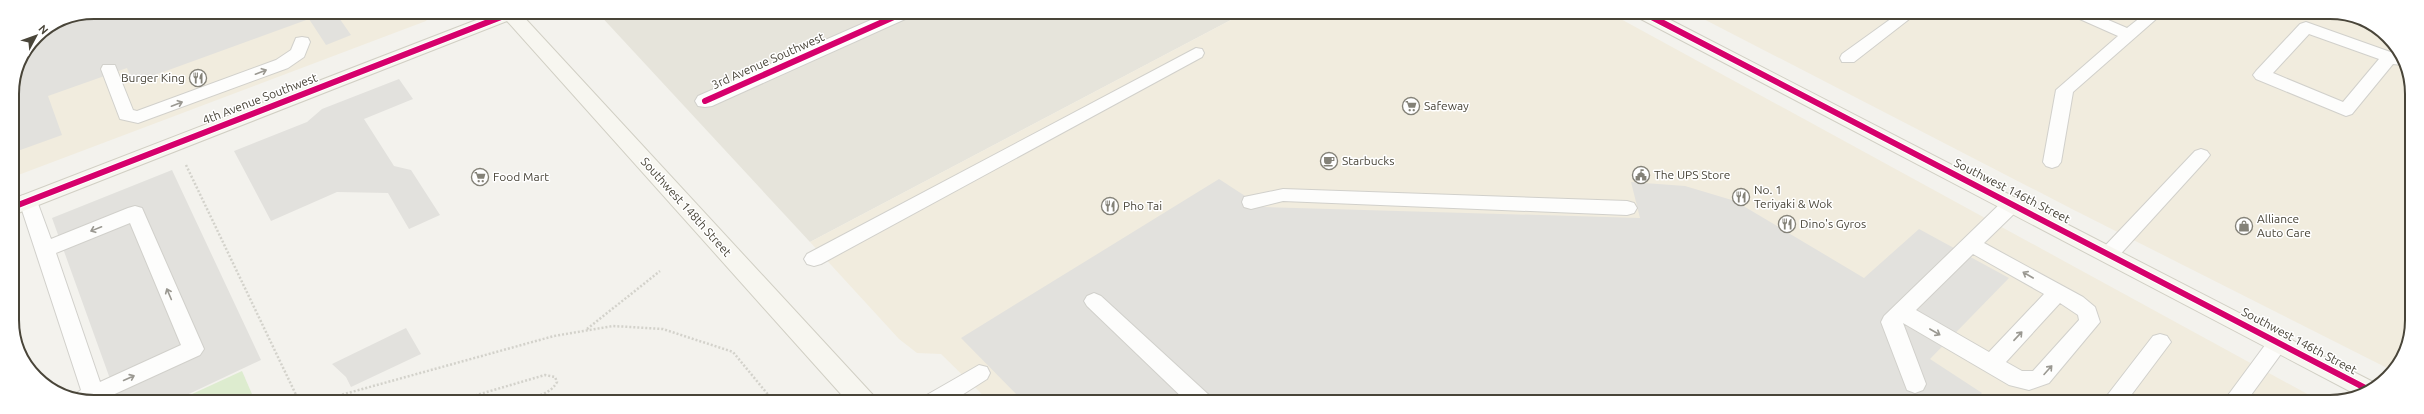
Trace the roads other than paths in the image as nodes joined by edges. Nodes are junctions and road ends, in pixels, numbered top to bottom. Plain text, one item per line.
1 (496, 19) edge
2 (516, 19) edge
3 (889, 19) edge
4 (1657, 19) edge
5 (1900, 19) edge
6 (2093, 19) edge
7 (2148, 19) edge
8 (2130, 35) junction
9 (302, 42) dead end
10 (1196, 54) dead end
11 (1848, 58) dead end
12 (2395, 59) edge
13 (109, 69) dead end
14 (705, 101) dead end
15 (2201, 155) dead end
16 (2052, 162) dead end
17 (1251, 202) dead end
18 (20, 204) edge
19 (2012, 204) junction
20 (1627, 208) dead end
21 (1971, 244) junction
22 (44, 250) junction
23 (2109, 254) junction
24 (814, 259) dead end
25 (2058, 292) junction
26 (1094, 301) dead end
27 (1902, 312) junction
28 (2160, 342) dead end
29 (2278, 343) junction
30 (1991, 364) junction
31 (979, 373) dead end
32 (1915, 384) dead end
33 (2363, 387) edge
34 (89, 394) edge
35 (98, 395) edge
36 (858, 395) edge
37 (944, 395) edge
38 (1195, 395) edge
39 (2118, 395) edge
40 (2239, 395) edge

1 - 18 street, 4th Avenue Southwest
2 - 36 street, Southwest 148th Street
3 - 14 street, 3rd Avenue Southwest
4 - 19 street, Southwest 146th Street
5 - 11 lane
6 - 8 lane
7 - 8 lane
8 - 16 lane
13 -> 9 lane
10 - 24 lane
12 - 12 lane
15 - 23 lane
17 - 20 lane
18 - 22 lane
19 - 21 lane
19 - 23 street, Southwest 146th Street
25 -> 21 lane
21 - 27 lane
22 - 34 lane
35 -> 22 lane
23 - 29 street, Southwest 146th Street
30 -> 25 lane
30 -> 25 lane
26 - 38 lane
27 -> 30 lane
27 - 32 lane
28 - 39 lane
29 - 33 street, Southwest 146th Street
29 - 40 lane
31 - 37 lane

